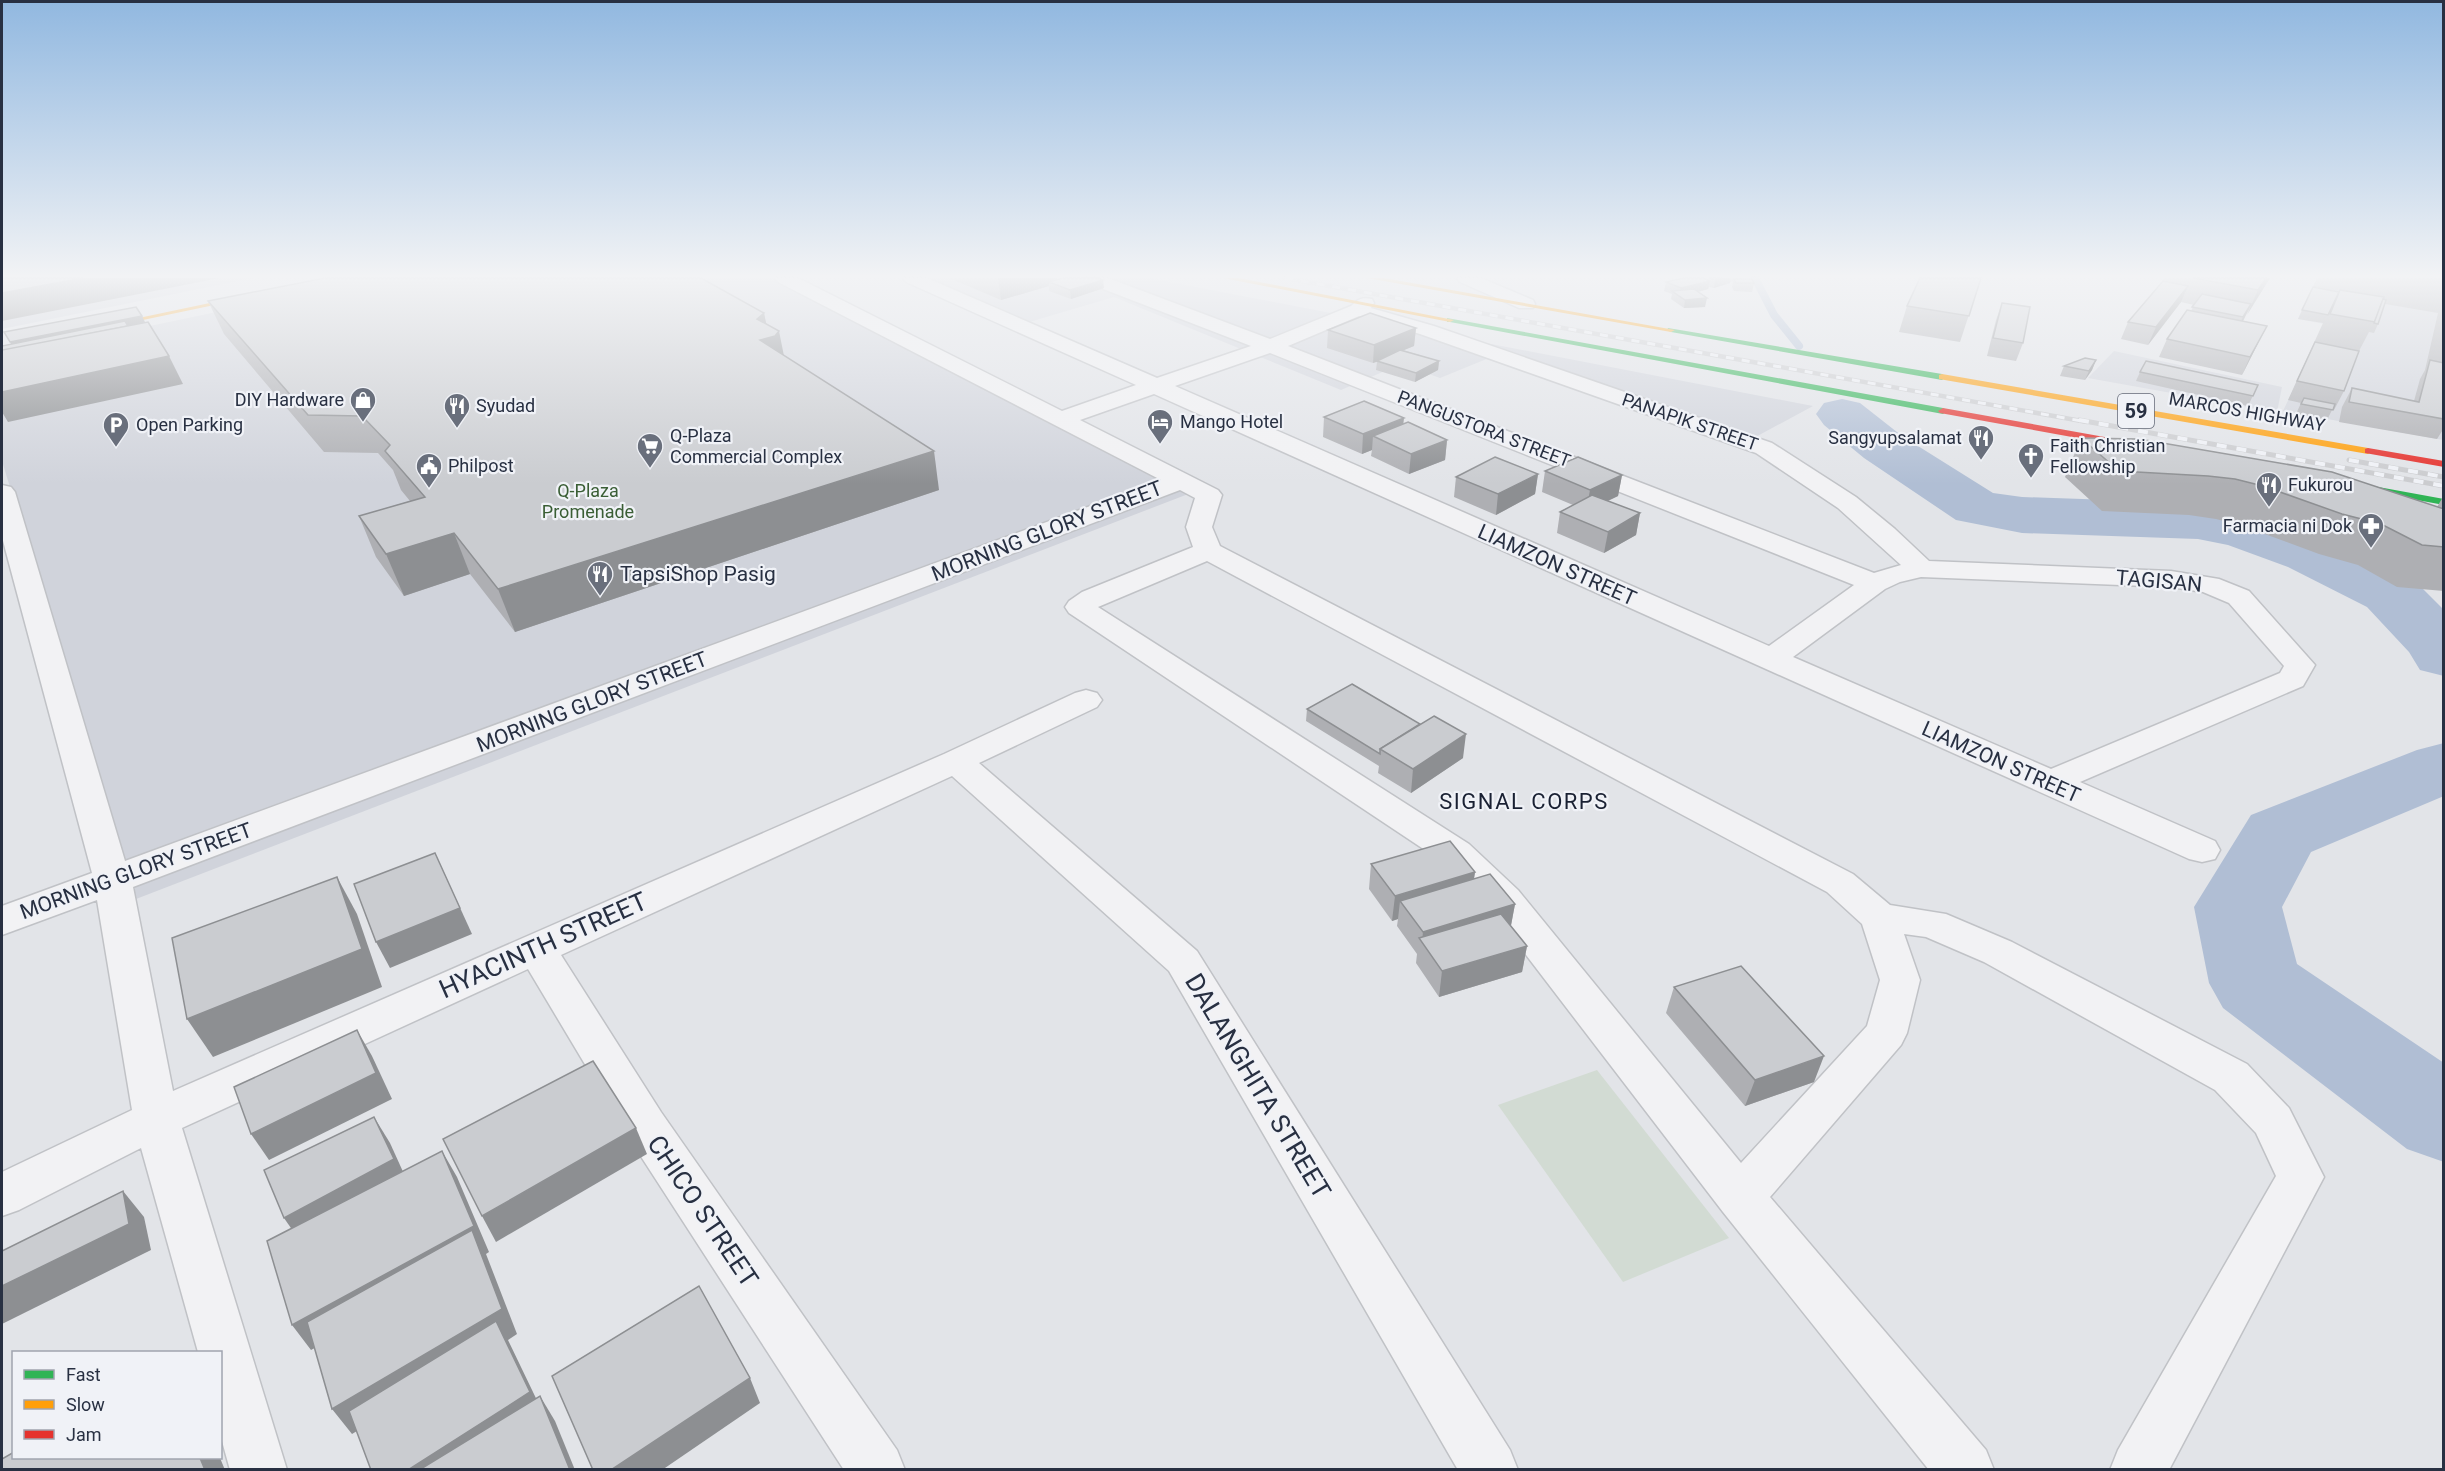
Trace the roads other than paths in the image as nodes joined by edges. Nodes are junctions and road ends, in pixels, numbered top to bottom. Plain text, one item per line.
1 (919, 347) edge
2 (1066, 347) edge
3 (1265, 347) edge
4 (1274, 347) edge
5 (1475, 347) edge
6 (1584, 347) edge
7 (1630, 347) edge
8 (1671, 347) edge
9 (1755, 347) edge
10 (1769, 347) edge
11 (1744, 376) junction
12 (1155, 386) junction
13 (1061, 419) junction
14 (2152, 449) edge
15 (2444, 464) edge
16 (1181, 481) junction
17 (2339, 483) edge
18 (2, 492) edge
19 (2444, 502) edge
20 (1208, 551) junction
21 (1921, 569) junction
22 (1875, 583) junction
23 (1769, 660) junction
24 (1086, 700) dead end
25 (956, 761) junction
26 (2049, 783) junction
27 (2202, 850) dead end
28 (112, 879) junction
29 (1879, 917) junction
30 (2, 921) edge
31 (536, 948) junction
32 (156, 1119) junction
33 (2, 1194) edge
34 (1740, 1197) junction
35 (259, 1470) edge
36 (876, 1470) edge
37 (1490, 1470) edge
38 (1966, 1470) edge
39 (2138, 1470) edge

1 - 13 street
2 - 12 street, LIAMZON STREET
3 - 12 street
4 - 22 street, PANGUSTORA STREET
5 - 21 street, PANAPIK STREET
6 - 11 main road, 59
7 - 8 main road
9 - 11 main road
10 - 15 main road, MARCOS HIGHWAY / 59
11 - 14 main road, 59
12 - 13 street
12 - 23 street, LIAMZON STREET
13 - 16 street
16 - 20 street
16 - 28 street, MORNING GLORY STREET
17 - 19 main road
18 - 28 street
20 - 29 street
20 - 34 street
21 - 22 street, TAGISAN
21 - 26 street, TAGISAN
22 - 23 street, TAGISAN
23 - 26 street, LIAMZON STREET
24 - 25 street, HYACINTH STREET
25 - 31 street, HYACINTH STREET
25 - 37 street, DALANGHITA STREET
26 - 27 street, LIAMZON STREET
28 - 30 street, MORNING GLORY STREET
28 - 32 street
29 - 34 street
29 - 39 street
31 - 32 street, HYACINTH STREET
31 - 36 street, CHICO STREET
32 - 33 street, HYACINTH STREET
32 - 35 street
34 - 38 street

